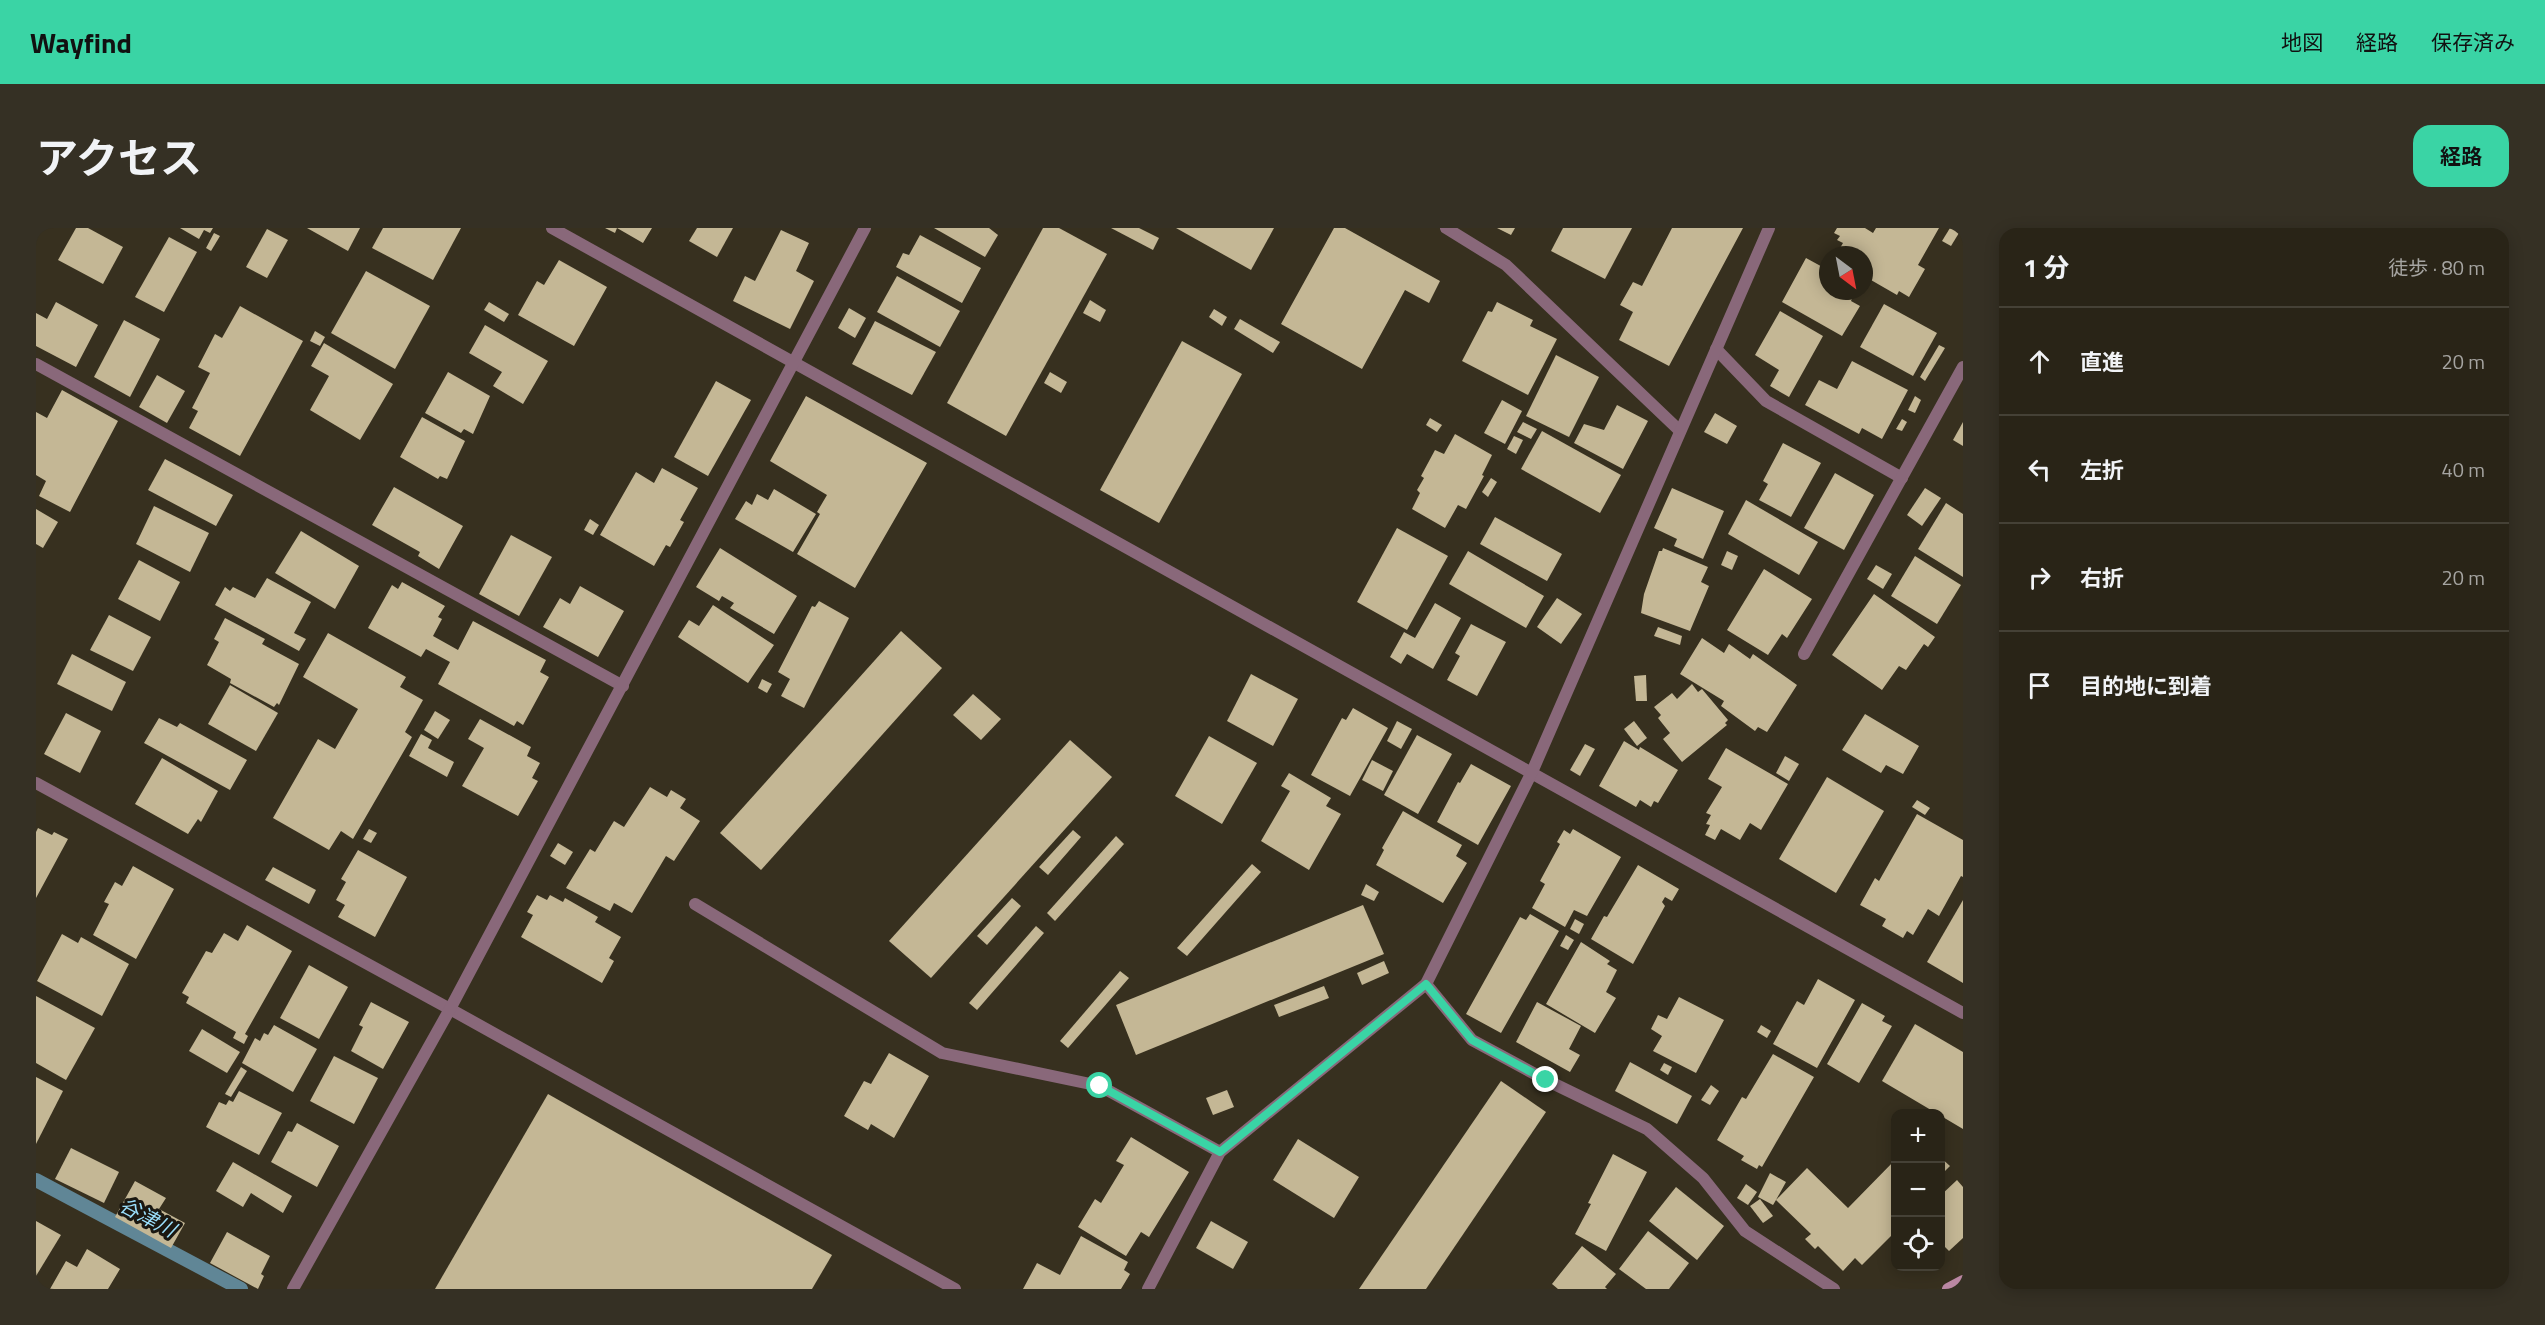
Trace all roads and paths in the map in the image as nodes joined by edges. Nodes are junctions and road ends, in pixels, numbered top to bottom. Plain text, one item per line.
1 (552, 228) edge
2 (865, 228) edge
3 (1446, 228) edge
4 (1769, 228) edge
5 (1716, 349) junction
6 (795, 362) junction
7 (36, 364) edge
8 (1963, 367) edge
9 (1680, 431) junction
10 (1902, 478) junction
11 (1804, 654) dead end
12 (622, 686) junction
13 (1532, 772) junction
14 (36, 783) edge
15 (695, 904) dead end
16 (1426, 984) junction
17 (450, 1009) junction
18 (1963, 1012) edge
19 (1220, 1152) junction
20 (1963, 1281) edge
21 (293, 1289) edge
22 (955, 1289) edge
23 (1148, 1289) edge
24 (1834, 1289) edge
25 (1948, 1289) edge

1 - 6 street
2 - 6 street
3 - 9 street
4 - 5 street
5 - 9 street
5 - 10 street
6 - 12 street
6 - 13 street
7 - 12 street
8 - 10 street
9 - 13 street
10 - 11 street
12 - 17 street
13 - 16 street
13 - 18 street
14 - 17 street
15 - 19 street
16 - 19 street
16 - 24 street
17 - 21 street
17 - 22 street
19 - 23 street
20 - 25 street

